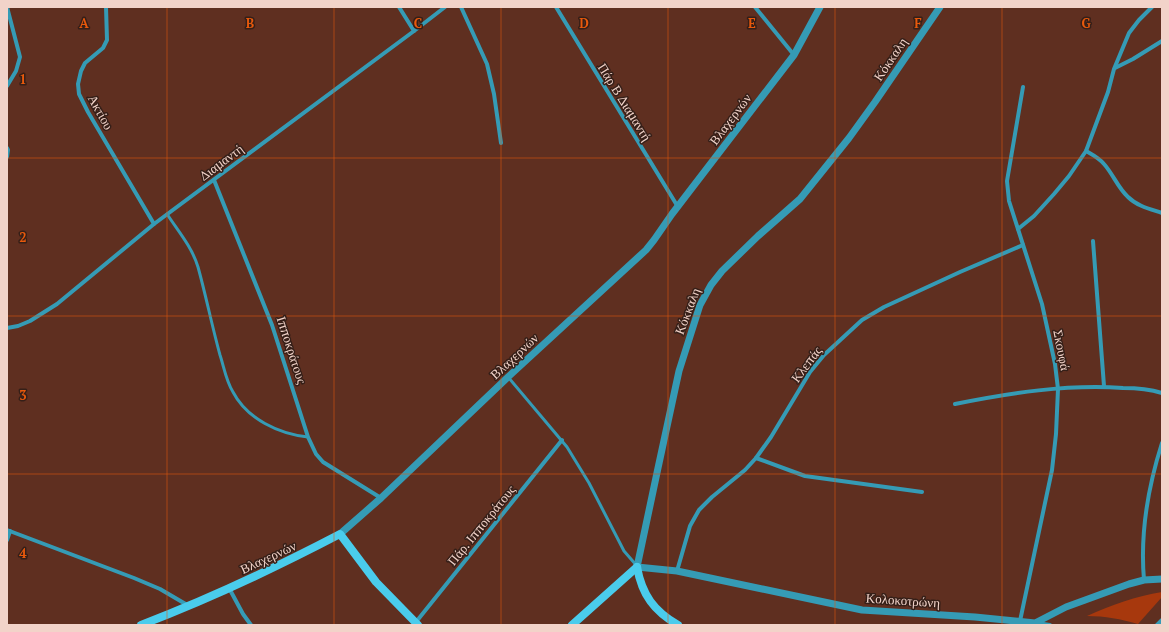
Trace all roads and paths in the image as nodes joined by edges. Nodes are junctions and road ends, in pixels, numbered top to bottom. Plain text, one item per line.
1 (7, 7) edge
2 (106, 7) edge
3 (399, 7) edge
4 (445, 7) edge
5 (461, 7) edge
6 (556, 7) edge
7 (755, 7) edge
8 (820, 7) edge
9 (940, 7) edge
10 (1152, 7) edge
11 (414, 31) junction
12 (1162, 41) edge
13 (794, 55) junction
14 (1114, 69) junction
15 (7, 86) edge
16 (1022, 87) dead end
17 (501, 143) dead end
18 (7, 148) edge
19 (1086, 151) junction
20 (7, 157) edge
21 (214, 180) junction
22 (678, 207) junction
23 (1162, 213) edge
24 (167, 214) junction
25 (154, 224) junction
26 (1018, 229) junction
27 (1094, 241) dead end
28 (1023, 245) junction
29 (7, 328) edge
30 (508, 377) junction
31 (1104, 386) junction
32 (1058, 389) junction
33 (1162, 393) edge
34 (955, 404) dead end
35 (308, 437) junction
36 (562, 440) junction
37 (1162, 443) edge
38 (756, 458) junction
39 (922, 492) dead end
40 (381, 498) junction
41 (9, 530) edge
42 (340, 534) junction
43 (7, 540) edge
44 (637, 567) junction
45 (677, 570) junction
46 (1162, 579) edge
47 (1144, 580) junction
48 (229, 588) junction
49 (189, 606) junction
50 (1162, 620) edge
51 (1020, 621) junction
52 (1035, 623) junction
53 (417, 624) edge
54 (141, 625) edge
55 (251, 625) edge
56 (572, 625) edge
57 (678, 625) edge
58 (1050, 625) edge
59 (1157, 625) edge

1 - 15 street
2 - 25 street, Ακτίου
3 - 11 street
4 - 11 street, Διαμαντή
5 - 17 street
6 - 22 street, Πάρ Β Διαμαντή
7 - 13 street
8 - 13 street, Βλαχερνών
9 - 44 street, Κόκκαλη
10 - 14 street
11 - 21 street, Διαμαντή
12 - 14 street
13 - 22 street, Βλαχερνών
14 - 19 street
16 - 26 street, Σκουφά
18 - 20 street
19 - 23 street
19 - 26 street
21 - 24 street, Διαμαντή
21 - 35 street, Ιπποκράτους
22 - 30 street, Βλαχερνών
24 - 25 street, Διαμαντή
24 - 35 lane
25 - 29 street, Διαμαντή
26 - 28 street, Σκουφά
27 - 31 street
28 - 32 street, Σκουφά
28 - 38 street, Κλεπάς
30 - 36 lane
30 - 40 street, Βλαχερνών
31 - 32 street
31 - 33 street
32 - 34 street
32 - 51 street, Σκουφά
35 - 40 street, Ιπποκράτους
36 - 44 lane
36 - 53 street, Πάρ. Ιπποκράτους
37 - 47 street
38 - 39 street
38 - 45 street, Κλεπάς
40 - 42 street, Βλαχερνών
41 - 43 street
41 - 49 street
42 - 48 main road, Βλαχερνών
42 - 53 main road
44 - 45 street, Κολοκοτρώνη
44 - 56 main road
44 - 57 main road
45 - 51 street, Κολοκοτρώνη
46 - 47 street
47 - 52 street
48 - 49 main road, Βλαχερνών
48 - 55 street
49 - 54 main road, Βλαχερνών
50 - 59 street
51 - 52 street, Κολοκοτρώνη
52 - 58 street

